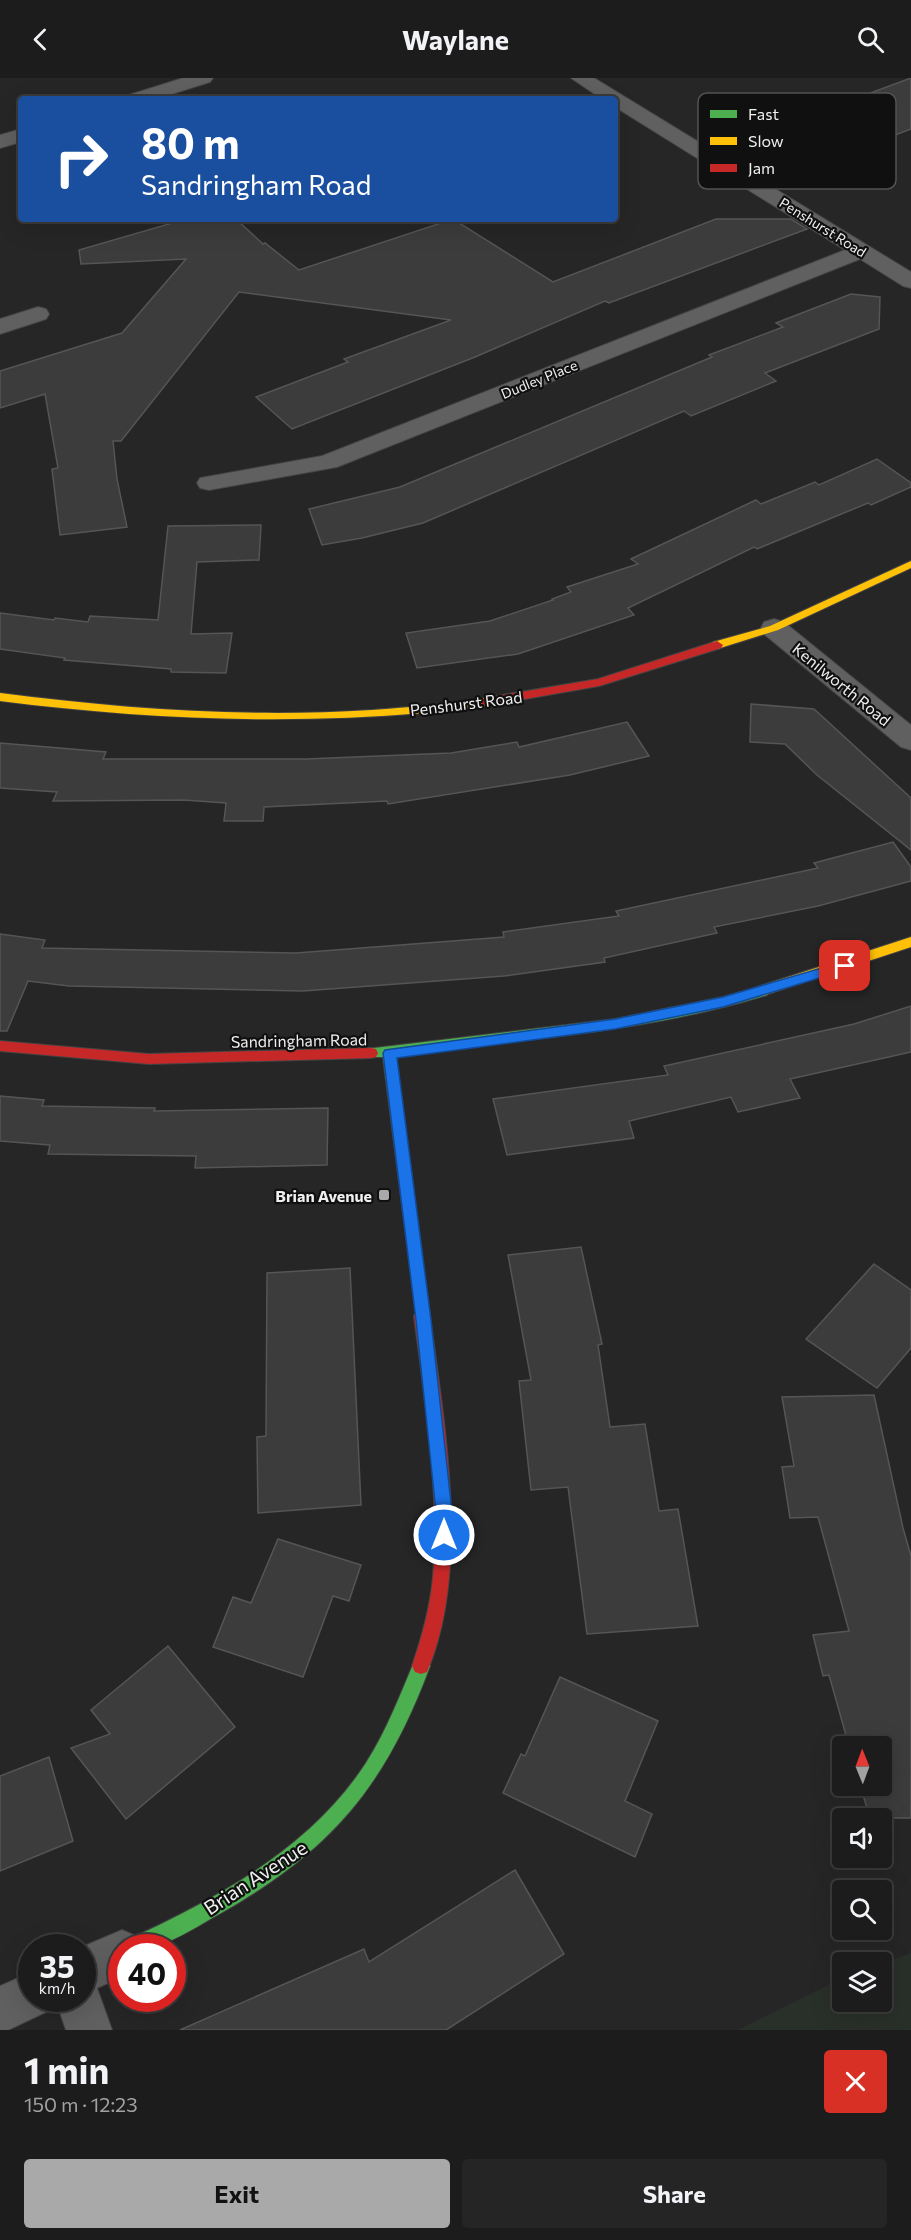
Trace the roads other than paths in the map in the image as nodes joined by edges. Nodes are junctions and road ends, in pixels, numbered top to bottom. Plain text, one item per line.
1 (203, 78) edge
2 (582, 78) edge
3 (146, 96) edge
4 (611, 96) edge
5 (618, 100) edge
6 (635, 111) junction
7 (618, 117) edge
8 (18, 136) edge
9 (0, 142) edge
10 (698, 150) edge
11 (761, 189) edge
12 (862, 251) junction
13 (911, 281) edge
14 (38, 314) dead end
15 (0, 327) edge
16 (209, 483) dead end
17 (911, 564) edge
18 (774, 628) junction
19 (0, 697) edge
20 (911, 740) edge
21 (911, 942) edge
22 (0, 1046) edge
23 (389, 1053) junction
24 (163, 1934) edge
25 (18, 2002) edge
26 (0, 2010) edge
27 (83, 2012) edge
28 (89, 2030) edge

1 - 3 street
2 - 4 street, Penshurst Road
5 - 6 street, Penshurst Road
6 - 7 street
6 - 10 street, Penshurst Road
8 - 9 street
11 - 12 street, Penshurst Road
12 - 13 street, Penshurst Road
12 - 16 street, Dudley Place
14 - 15 street
17 - 18 street, Penshurst Road
18 - 19 street, Penshurst Road
18 - 20 street, Kenilworth Road
21 - 23 street, Sandringham Road
22 - 23 street, Sandringham Road
23 - 24 street, Brian Avenue
25 - 26 street
27 - 28 street

